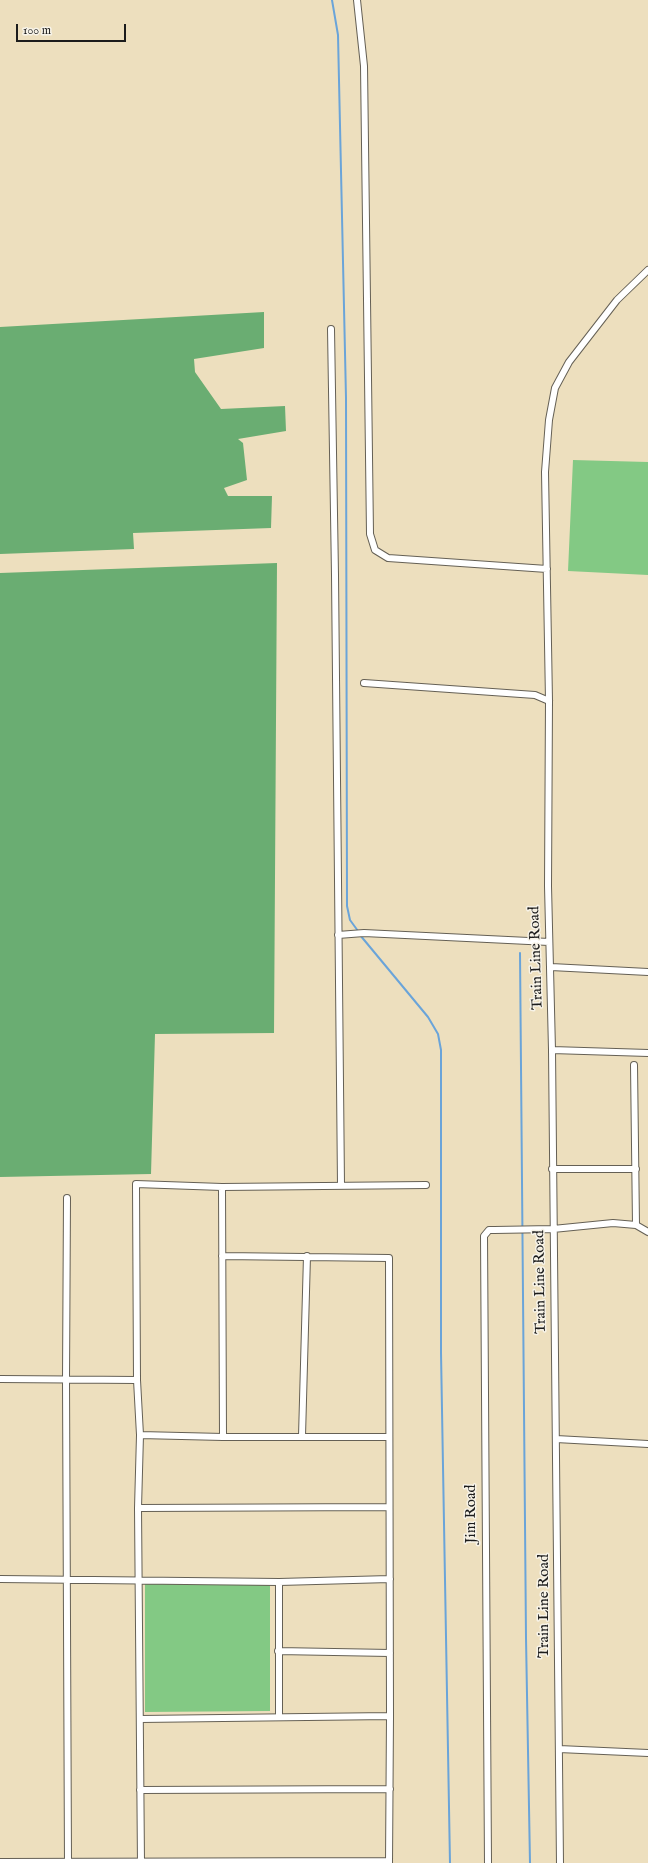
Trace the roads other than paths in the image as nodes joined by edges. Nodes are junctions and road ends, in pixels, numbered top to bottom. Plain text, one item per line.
1 (357, 0) edge
2 (648, 270) edge
3 (331, 329) dead end
4 (547, 569) junction
5 (364, 684) dead end
6 (549, 701) junction
7 (338, 935) junction
8 (549, 942) junction
9 (551, 967) junction
10 (648, 972) edge
11 (552, 1050) junction
12 (648, 1053) edge
13 (634, 1065) dead end
14 (552, 1169) junction
15 (636, 1169) junction
16 (341, 1185) junction
17 (426, 1185) dead end
18 (222, 1186) junction
19 (67, 1198) dead end
20 (636, 1225) junction
21 (553, 1229) junction
22 (648, 1232) edge
23 (222, 1256) junction
24 (307, 1256) junction
25 (0, 1379) edge
26 (66, 1380) junction
27 (137, 1380) junction
28 (140, 1435) junction
29 (302, 1436) junction
30 (223, 1437) junction
31 (389, 1437) junction
32 (556, 1439) junction
33 (648, 1444) edge
34 (389, 1507) junction
35 (138, 1508) junction
36 (0, 1579) edge
37 (390, 1579) junction
38 (68, 1580) junction
39 (139, 1581) junction
40 (279, 1582) junction
41 (278, 1651) junction
42 (390, 1652) junction
43 (390, 1716) junction
44 (279, 1717) junction
45 (140, 1719) junction
46 (559, 1749) junction
47 (648, 1753) edge
48 (390, 1789) junction
49 (140, 1790) junction
50 (0, 1862) edge
51 (141, 1862) edge
52 (389, 1862) edge
53 (68, 1863) edge
54 (488, 1863) edge
55 (560, 1863) edge

1 - 4 street
2 - 4 street, Train Line Road
3 - 7 street
4 - 6 street, Train Line Road
5 - 6 street
6 - 8 street, Train Line Road
7 - 8 street
7 - 16 street
8 - 9 street, Train Line Road
9 - 10 street
9 - 11 street, Train Line Road
11 - 12 street
11 - 14 street, Train Line Road
13 - 15 street
14 - 15 street
14 - 21 street, Train Line Road
15 - 20 street
16 - 17 street
16 - 18 street
18 - 23 street
18 - 27 street
19 - 26 street
20 - 21 street, Jim Road
20 - 22 street
21 - 32 street, Train Line Road
21 - 54 street, Jim Road
23 - 24 street
23 - 30 street
24 - 29 street
24 - 31 street
25 - 26 street
26 - 27 street
26 - 38 street
27 - 28 street
28 - 30 street
28 - 35 street
29 - 30 street
29 - 31 street
31 - 34 street
32 - 33 street
32 - 46 street, Train Line Road
34 - 35 street
34 - 37 street
35 - 39 street
36 - 38 street
37 - 40 street
37 - 42 street
38 - 39 street
38 - 53 street
39 - 40 street
39 - 45 street
40 - 41 street
41 - 42 street
41 - 44 street
42 - 43 street
43 - 44 street
43 - 48 street
44 - 45 street
45 - 49 street
46 - 47 street
46 - 55 street, Train Line Road
48 - 49 street
48 - 52 street
49 - 51 street
50 - 53 street
51 - 52 street
51 - 53 street

